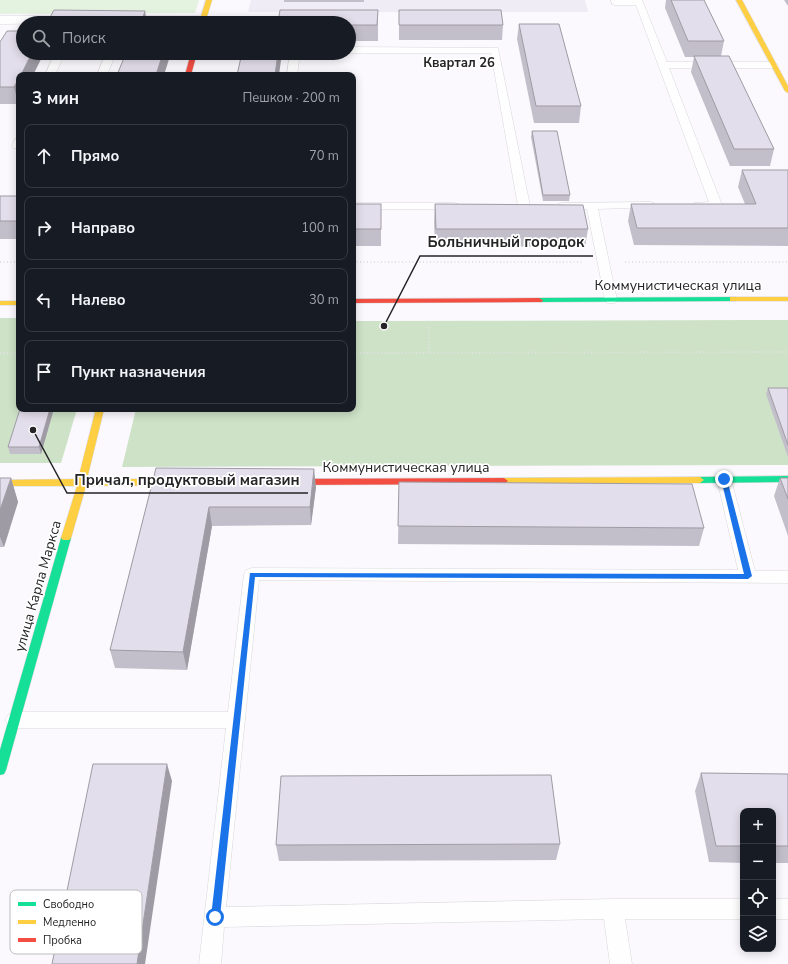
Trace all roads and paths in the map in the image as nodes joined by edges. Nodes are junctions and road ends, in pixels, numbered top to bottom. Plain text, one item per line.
1 (209, 0) edge
2 (615, 0) edge
3 (739, 0) edge
4 (204, 16) edge
5 (0, 20) edge
6 (16, 20) edge
7 (356, 50) edge
8 (57, 60) edge
9 (108, 60) edge
10 (192, 60) edge
11 (294, 60) edge
12 (663, 65) junction
13 (773, 65) junction
14 (51, 72) edge
15 (103, 72) edge
16 (189, 72) edge
17 (292, 72) edge
18 (788, 91) edge
19 (662, 205) edge
20 (685, 205) edge
21 (356, 206) edge
22 (462, 206) edge
23 (524, 206) edge
24 (554, 206) edge
25 (592, 206) junction
26 (0, 262) edge
27 (16, 262) edge
28 (356, 262) edge
29 (604, 262) junction
30 (788, 262) edge
31 (788, 298) edge
32 (611, 300) junction
33 (356, 302) edge
34 (0, 303) edge
35 (16, 303) edge
36 (429, 327) dead end
37 (788, 352) edge
38 (356, 353) edge
39 (429, 353) junction
40 (0, 354) edge
41 (16, 354) edge
42 (99, 412) edge
43 (724, 479) junction
44 (788, 479) edge
45 (192, 482) edge
46 (272, 482) edge
47 (0, 483) edge
48 (82, 483) junction
49 (748, 576) junction
50 (788, 577) edge
51 (14, 720) junction
52 (237, 720) junction
53 (0, 770) edge
54 (613, 909) junction
55 (740, 909) edge
56 (776, 909) edge
57 (788, 909) edge
58 (215, 917) junction
59 (210, 964) edge
60 (621, 964) edge

1 - 4 street
2 - 12 lane
3 - 13 street
5 - 6 street
7 - 23 lane
8 - 14 lane
9 - 15 lane
10 - 16 street
11 - 17 lane
12 - 13 lane
12 - 20 lane
13 - 18 street
19 - 25 lane
21 - 22 lane
24 - 25 lane
25 - 29 lane
26 - 27 path
28 - 29 path
29 - 30 path
29 - 32 lane
31 - 32 street, Коммунистическая улица
32 - 33 street, Коммунистическая улица
34 - 35 street
36 - 39 path
37 - 39 path
38 - 39 path
40 - 41 path
42 - 48 street, улица Карла Маркса
43 - 44 street, Коммунистическая улица
43 - 46 street, Коммунистическая улица
43 - 49 lane
45 - 48 street
47 - 48 street
48 - 51 street, улица Карла Маркса
49 - 50 lane
49 - 52 lane
51 - 52 lane
51 - 53 street, улица Карла Маркса
52 - 58 lane
54 - 55 lane
54 - 58 lane
54 - 60 lane
56 - 57 lane
58 - 59 lane

